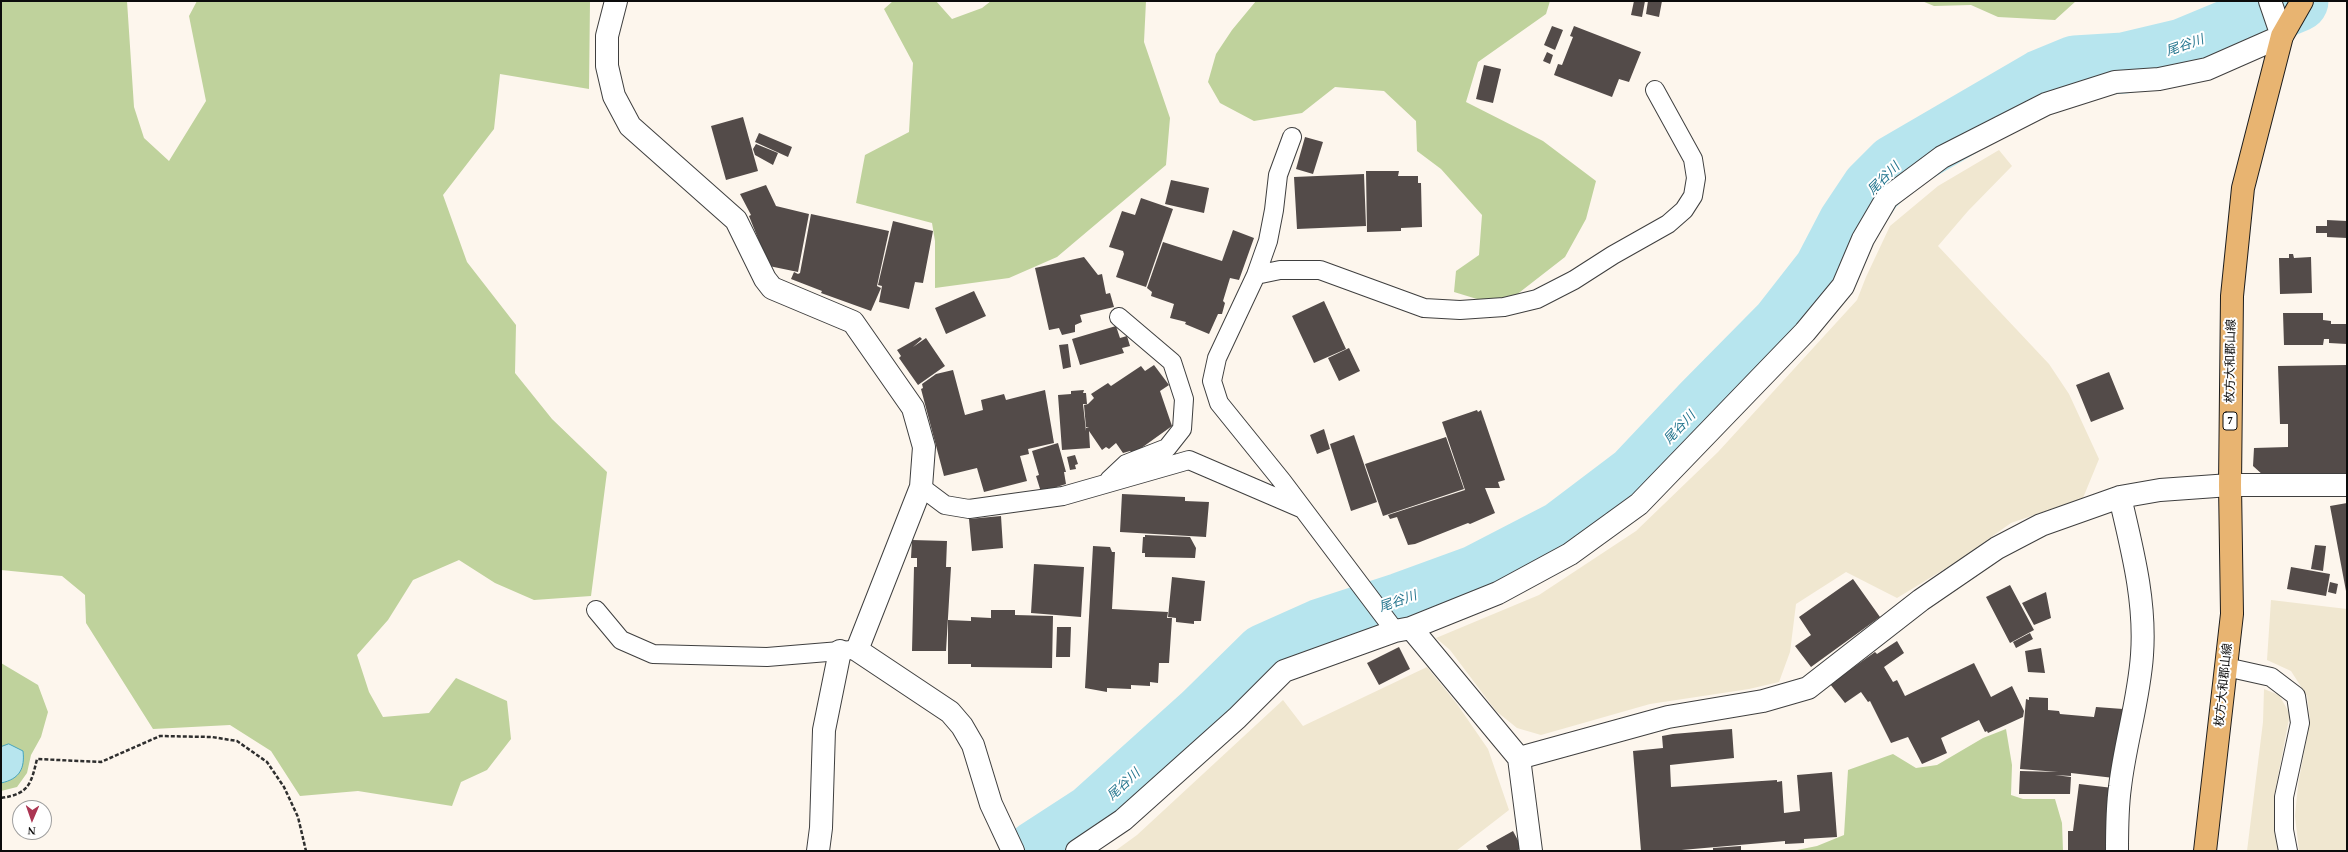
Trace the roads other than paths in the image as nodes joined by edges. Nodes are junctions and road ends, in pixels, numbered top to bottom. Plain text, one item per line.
1 (616, 1) edge
2 (2270, 1) edge
3 (2302, 1) edge
4 (2282, 36) junction
5 (1655, 90) dead end
6 (1292, 137) dead end
7 (1256, 275) junction
8 (1119, 318) dead end
9 (1106, 483) junction
10 (2230, 485) junction
11 (2347, 485) edge
12 (921, 487) junction
13 (2120, 497) junction
14 (1304, 510) junction
15 (596, 610) dead end
16 (1403, 629) junction
17 (849, 650) junction
18 (2226, 667) junction
19 (1519, 758) junction
20 (818, 851) edge
21 (1013, 851) edge
22 (1077, 851) edge
23 (1530, 851) edge
24 (2117, 851) edge
25 (2205, 851) edge
26 (2288, 851) edge

1 - 12 street
2 - 4 street
3 - 4 main road, 枚方大和郡山線 / 7
4 - 10 main road, 枚方大和郡山線 / 7
4 - 16 street
5 - 7 lane
6 - 7 lane
7 - 14 lane
8 - 9 lane
9 - 12 lane
9 - 14 lane
10 - 11 street
10 - 13 street
10 - 18 main road, 枚方大和郡山線 / 7
12 - 17 street
13 - 19 street
13 - 24 street
14 - 16 lane
15 - 17 lane
16 - 19 street
16 - 22 street
17 - 20 street
17 - 21 street
18 - 25 main road, 枚方大和郡山線 / 7
18 - 26 lane
19 - 23 street

